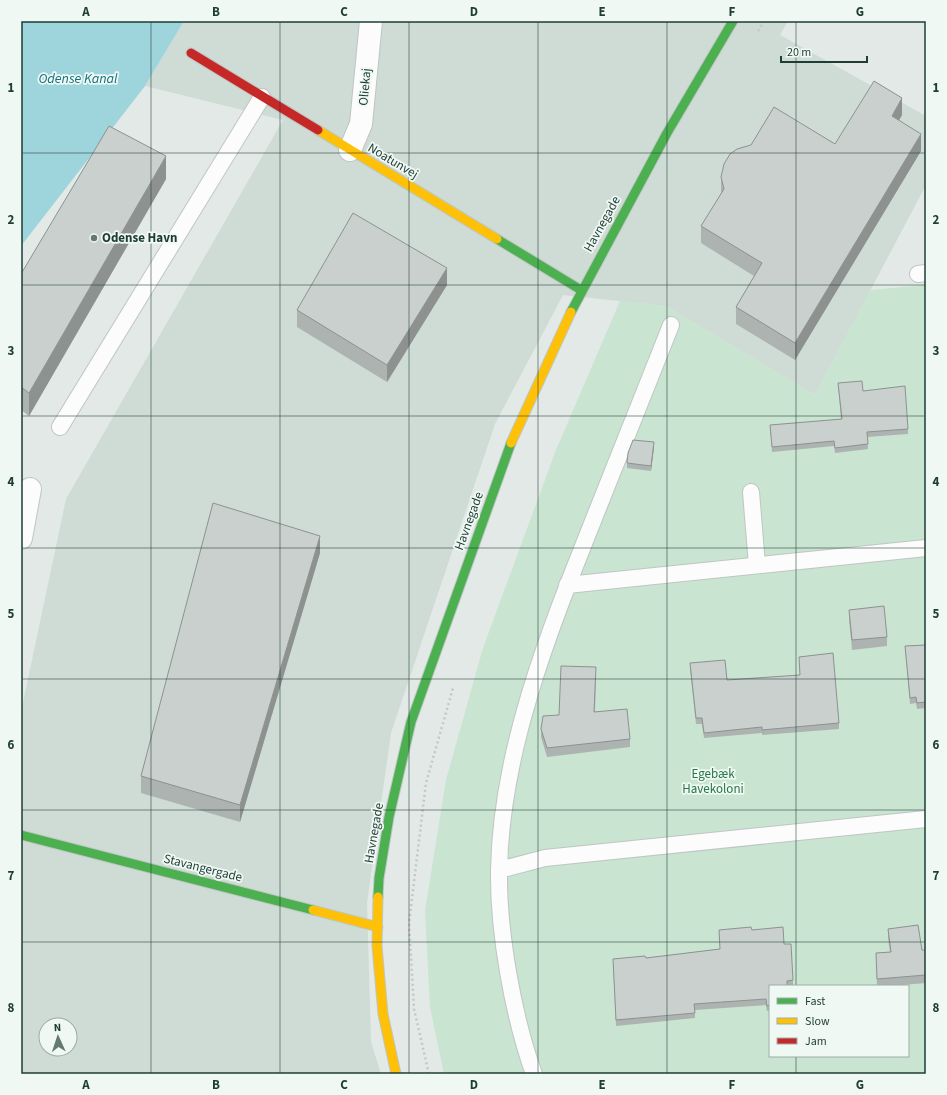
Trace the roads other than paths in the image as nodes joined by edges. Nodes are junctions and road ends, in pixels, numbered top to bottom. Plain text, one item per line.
1 (370, 21) edge
2 (733, 21) edge
3 (191, 53) dead end
4 (262, 97) junction
5 (350, 150) junction
6 (581, 290) junction
7 (671, 325) dead end
8 (60, 427) dead end
9 (30, 489) dead end
10 (751, 492) dead end
11 (21, 538) edge
12 (926, 548) edge
13 (757, 565) junction
14 (567, 585) junction
15 (926, 819) edge
16 (21, 835) edge
17 (499, 870) junction
18 (378, 927) junction
19 (396, 1074) edge
20 (534, 1074) edge

1 - 5 street, Oliekaj
2 - 6 street, Havnegade
3 - 4 street, Noatunvej
4 - 5 street, Noatunvej
4 - 8 lane
5 - 6 street, Noatunvej
6 - 18 street, Havnegade
7 - 14 lane
9 - 11 street
10 - 13 lane
12 - 13 lane
13 - 14 lane
14 - 17 lane
15 - 17 lane
16 - 18 street, Stavangergade
17 - 20 lane
18 - 19 street, Havnegade

